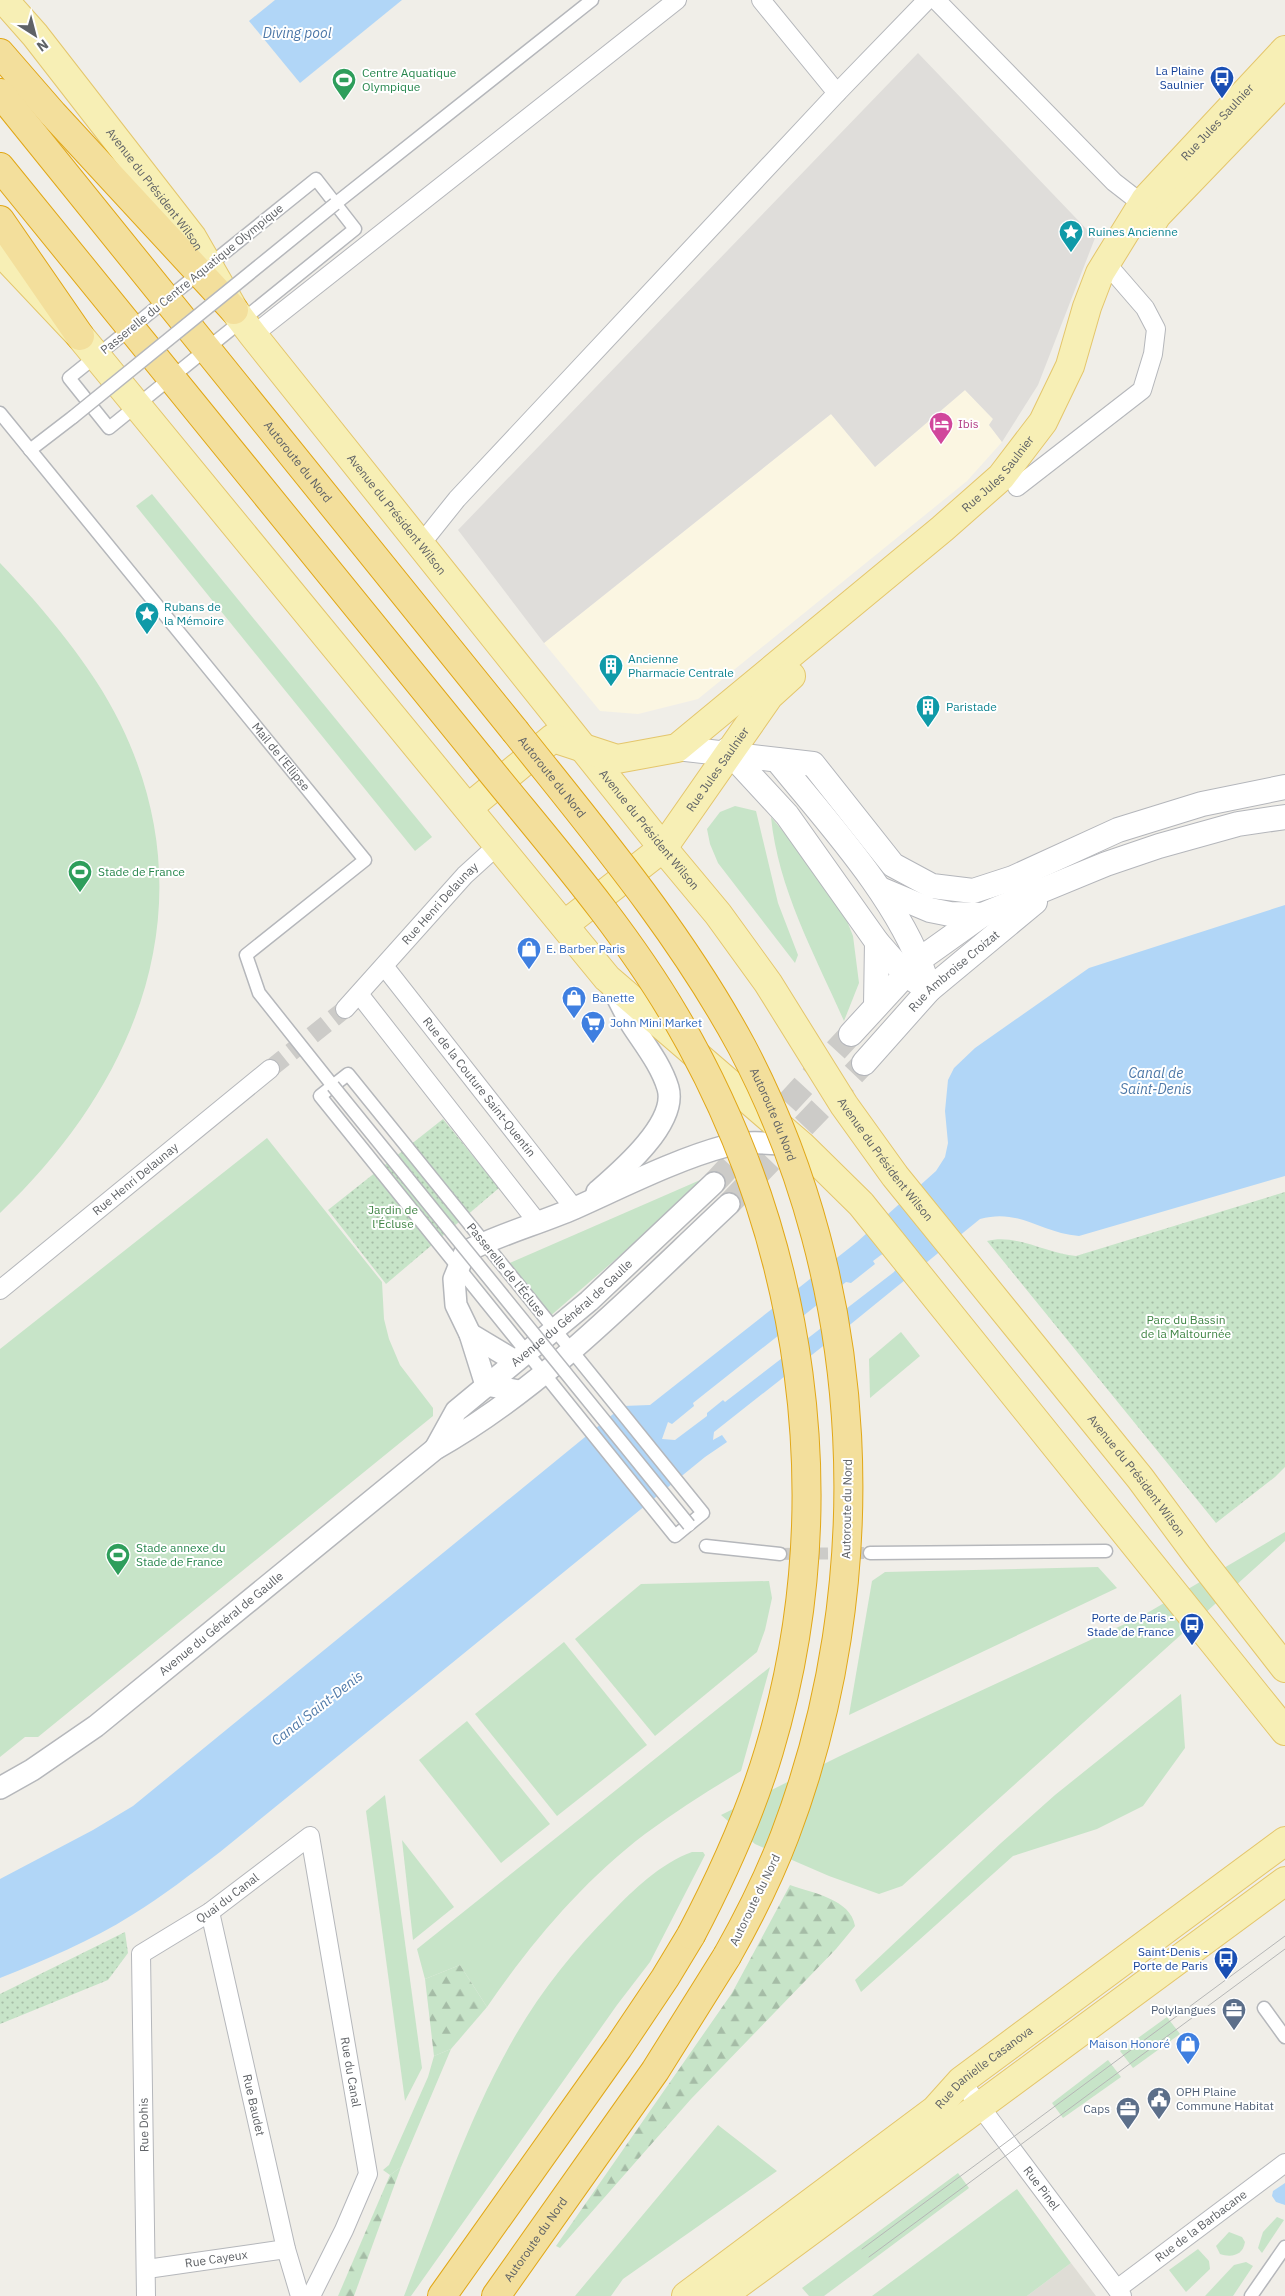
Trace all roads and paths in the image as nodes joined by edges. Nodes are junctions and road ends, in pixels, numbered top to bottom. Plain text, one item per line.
1 (4, 0) edge
2 (592, 0) edge
3 (677, 0) edge
4 (761, 0) edge
5 (927, 0) edge
6 (936, 0) edge
7 (1285, 50) edge
8 (0, 53) edge
9 (1285, 82) edge
10 (0, 93) edge
11 (837, 93) junction
12 (0, 167) edge
13 (335, 204) junction
14 (1150, 210) junction
15 (0, 220) edge
16 (0, 252) edge
17 (204, 270) junction
18 (1112, 270) junction
19 (167, 300) junction
20 (243, 322) junction
21 (131, 328) junction
22 (88, 346) junction
23 (207, 349) junction
24 (171, 378) junction
25 (137, 405) junction
26 (0, 413) edge
27 (30, 450) junction
28 (1017, 487) junction
29 (421, 544) junction
30 (705, 726) junction
31 (584, 747) junction
32 (677, 748) junction
33 (730, 754) junction
34 (777, 760) junction
35 (1285, 787) edge
36 (468, 808) junction
37 (1285, 817) edge
38 (498, 844) junction
39 (663, 848) junction
40 (1052, 888) junction
41 (880, 889) junction
42 (982, 915) junction
43 (564, 925) junction
44 (877, 942) junction
45 (384, 966) junction
46 (912, 967) junction
47 (607, 978) junction
48 (930, 990) junction
49 (360, 994) junction
50 (876, 1006) junction
51 (345, 1009) tunnel mouth
52 (851, 1034) tunnel mouth
53 (864, 1063) tunnel mouth
54 (270, 1070) tunnel mouth
55 (333, 1086) junction
56 (801, 1145) junction
57 (714, 1182) tunnel mouth
58 (729, 1204) tunnel mouth
59 (579, 1206) junction
60 (538, 1223) junction
61 (0, 1290) edge
62 (470, 1334) junction
63 (515, 1361) junction
64 (486, 1385) junction
65 (520, 1391) junction
66 (435, 1449) junction
67 (688, 1525) junction
68 (706, 1546) dead end
69 (1106, 1551) dead end
70 (870, 1553) tunnel mouth
71 (780, 1554) tunnel mouth
72 (1285, 1668) edge
73 (1285, 1731) edge
74 (0, 1788) edge
75 (310, 1836) joint
76 (1285, 1840) edge
77 (1285, 1881) edge
78 (210, 1912) junction
79 (141, 1954) joint
80 (1264, 2008) dead end
81 (1285, 2037) edge
82 (961, 2080) junction
83 (984, 2112) junction
84 (1285, 2164) edge
85 (1285, 2247) edge
86 (286, 2249) junction
87 (147, 2268) junction
88 (1120, 2292) edge
89 (146, 2296) edge
90 (300, 2296) edge
91 (311, 2296) edge
92 (442, 2296) edge
93 (496, 2296) edge
94 (686, 2296) edge
95 (722, 2296) edge
96 (1251, 2296) edge

1 - 17 main road, Avenue du Président Wilson
2 - 13 street
3 - 20 street
4 - 11 street
5 - 11 street
6 - 14 street
7 - 14 main road, Rue Jules Saulnier
8 - 17 highway
9 - 14 main road, Rue Jules Saulnier
10 - 19 highway, Autoroute du Nord
11 - 29 street
12 - 21 highway
13 - 17 street, Passerelle du Centre Aquatique Olympique
13 - 20 street, Passerelle du Centre Aquatique Olympique
13 - 27 street, bridge
14 - 18 main road, Rue Jules Saulnier
15 - 22 highway
16 - 22 main road
17 - 19 street, Passerelle du Centre Aquatique Olympique
17 - 20 highway
18 - 28 main road, Rue Jules Saulnier
18 - 28 street
18 - 30 main road, Rue Jules Saulnier
19 - 21 street, Passerelle du Centre Aquatique Olympique
19 - 23 highway, Autoroute du Nord
20 - 23 street, Passerelle du Centre Aquatique Olympique
20 - 29 main road, Avenue du Président Wilson
21 - 22 street, Passerelle du Centre Aquatique Olympique
21 - 24 highway
22 - 25 main road
22 - 25 street, Passerelle du Centre Aquatique Olympique
23 - 24 street, Passerelle du Centre Aquatique Olympique
23 - 93 highway, Autoroute du Nord, bridge
24 - 25 street, Passerelle du Centre Aquatique Olympique
24 - 92 highway, bridge
25 - 36 main road
26 - 27 street, Mail de l'Ellipse
27 - 55 street, Mail de l'Ellipse
28 - 33 main road, Rue Jules Saulnier
29 - 31 main road, Avenue du Président Wilson
30 - 32 main road, Rue Jules Saulnier
30 - 33 main road
31 - 32 main road, Rue Jules Saulnier
31 - 36 main road, Rue Jules Saulnier
31 - 39 main road, Avenue du Président Wilson
32 - 33 main road
33 - 34 main road
33 - 39 main road, Rue Jules Saulnier
33 - 44 main road
34 - 35 main road
34 - 41 main road
36 - 38 main road
37 - 40 main road, Rue Ambroise Croizat
38 - 43 main road
38 - 45 street, Rue Henri Delaunay
39 - 43 main road, Rue Jules Saulnier
39 - 72 main road, Avenue du Président Wilson
40 - 42 main road, Rue Ambroise Croizat
40 - 48 main road, Rue Ambroise Croizat
41 - 42 main road
41 - 46 main road
42 - 46 main road, Rue Ambroise Croizat
43 - 47 main road
44 - 46 main road
44 - 50 main road
45 - 49 street, Rue Henri Delaunay
45 - 59 street, Rue de la Couture Saint-Quentin
46 - 48 main road
46 - 50 main road, Rue Ambroise Croizat
47 - 56 main road
47 - 59 street
48 - 53 main road, Rue Ambroise Croizat
49 - 51 street, Rue Henri Delaunay
49 - 60 street
50 - 52 main road, Rue Ambroise Croizat
54 - 61 street, Rue Henri Delaunay
55 - 67 street, Passerelle de l'Écluse, bridge
55 - 67 street
55 - 67 street, Passerelle de l'Écluse
56 - 59 street
56 - 73 main road
57 - 63 street, Avenue du Général de Gaulle
58 - 65 street, Avenue du Général de Gaulle
59 - 60 street
60 - 62 street
62 - 63 street
62 - 64 street
63 - 64 street, Avenue du Général de Gaulle
63 - 65 street
64 - 65 street
64 - 66 street, Avenue du Général de Gaulle
65 - 66 street, Avenue du Général de Gaulle
66 - 74 street, Avenue du Général de Gaulle
68 - 71 street
69 - 70 street
75 - 78 street, Quai du Canal
75 - 91 street, Rue du Canal
76 - 82 main road, Rue Danielle Casanova
77 - 83 main road, Rue Danielle Casanova
78 - 79 street, Quai du Canal
78 - 86 street, Rue Baudet
79 - 87 street, Rue Dohis
80 - 81 street
82 - 83 street, Rue Pinel
82 - 94 main road, Rue Danielle Casanova
83 - 88 street, Rue Pinel
83 - 95 main road, Rue Danielle Casanova
84 - 88 street, Rue de la Barbacane
85 - 96 street
86 - 87 street, Rue Cayeux
86 - 90 street, Rue Baudet
87 - 89 street, Rue Dohis

